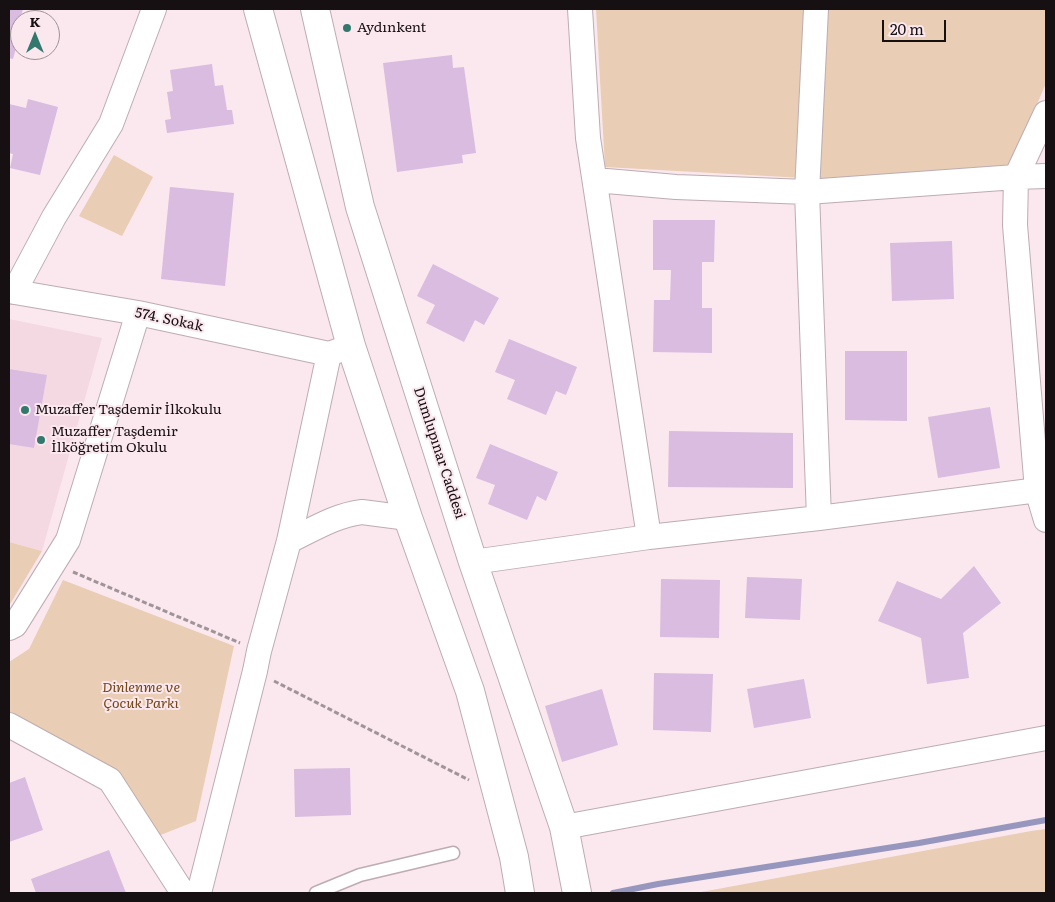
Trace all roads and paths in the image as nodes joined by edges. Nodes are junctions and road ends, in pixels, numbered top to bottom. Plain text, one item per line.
1 (154, 9) edge
2 (258, 9) edge
3 (315, 9) edge
4 (580, 9) edge
5 (816, 9) edge
6 (1046, 113) edge
7 (1046, 176) edge
8 (1016, 177) junction
9 (595, 180) junction
10 (807, 192) junction
11 (12, 291) edge
12 (138, 313) junction
13 (340, 350) junction
14 (1043, 493) edge
15 (408, 518) junction
16 (819, 518) junction
17 (1046, 520) edge
18 (649, 537) junction
19 (289, 541) junction
20 (474, 562) junction
21 (54, 564) junction
22 (9, 628) edge
23 (257, 661) junction
24 (9, 725) edge
25 (1046, 738) edge
26 (498, 795) junction
27 (567, 839) junction
28 (453, 853) dead end
29 (183, 893) edge
30 (199, 893) edge
31 (316, 893) edge
32 (520, 893) edge
33 (577, 893) edge

1 - 11 street
2 - 13 main road
3 - 20 main road, Dumlupınar Caddesi
4 - 9 street
5 - 10 street
6 - 8 street
7 - 8 street
8 - 10 street
8 - 14 street
9 - 10 street
9 - 18 street
10 - 16 street
11 - 12 street, 574. Sokak
12 - 13 street, 574. Sokak
12 - 21 street
13 - 15 main road
13 - 19 street
14 - 16 street
14 - 17 street
15 - 19 street
15 - 26 main road
16 - 18 street
18 - 20 street
19 - 23 street
20 - 27 main road, Dumlupınar Caddesi
21 - 22 street
21 - 23 path
23 - 26 path
23 - 30 street
24 - 29 street
25 - 27 street
26 - 32 main road
27 - 33 main road, Dumlupınar Caddesi
28 - 31 lane

